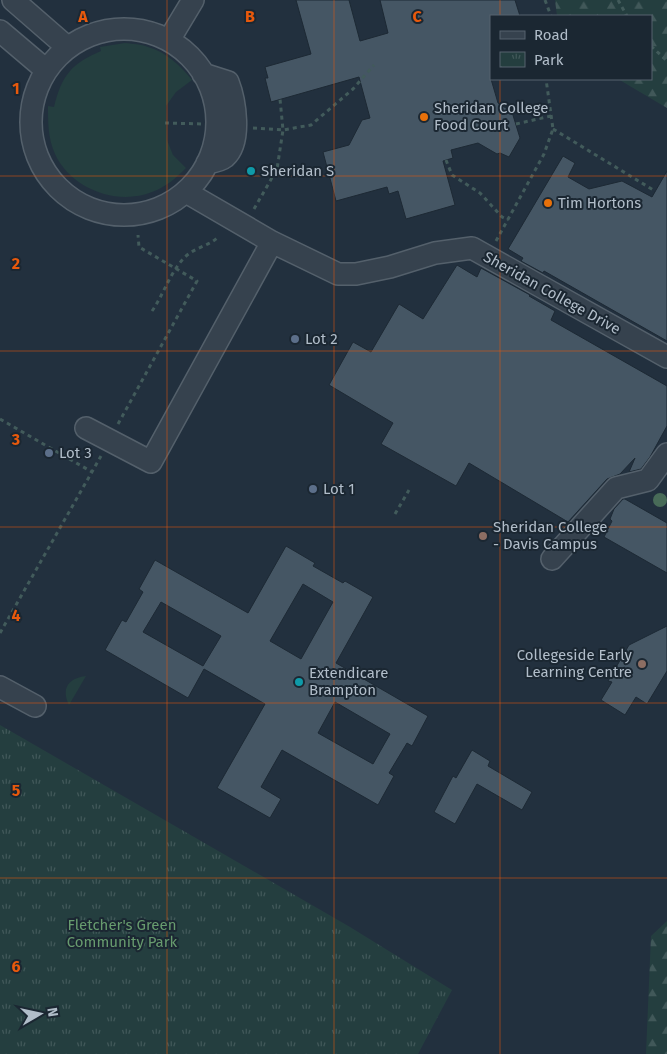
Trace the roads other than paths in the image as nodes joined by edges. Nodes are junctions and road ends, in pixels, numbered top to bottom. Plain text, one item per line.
1 (13, 0) edge
2 (193, 0) edge
3 (0, 31) edge
4 (169, 40) junction
5 (66, 47) junction
6 (46, 70) junction
7 (186, 192) junction
8 (272, 242) junction
9 (667, 357) edge
10 (86, 428) dead end
11 (667, 454) edge
12 (552, 559) dead end
13 (0, 687) edge
14 (35, 706) dead end

1 - 5 street
2 - 4 street
3 - 6 street
4 - 5 street
4 - 7 street
5 - 6 street
6 - 7 street
7 - 8 street, Sheridan College Drive
8 - 9 street, Sheridan College Drive
8 - 10 street
11 - 12 street
13 - 14 street

